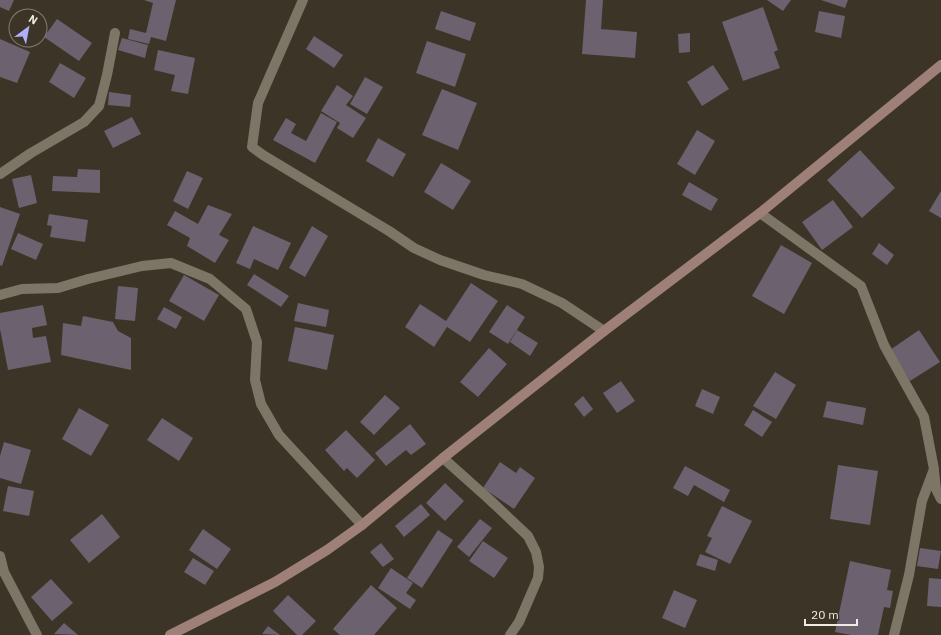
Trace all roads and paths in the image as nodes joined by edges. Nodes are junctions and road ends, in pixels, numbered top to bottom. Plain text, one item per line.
1 (303, 0) edge
2 (115, 33) dead end
3 (941, 65) edge
4 (0, 174) edge
5 (760, 213) junction
6 (0, 295) edge
7 (604, 331) junction
8 (443, 458) junction
9 (934, 469) junction
10 (941, 499) edge
11 (362, 525) junction
12 (0, 556) edge
13 (37, 635) edge
14 (170, 635) edge
15 (510, 635) edge
16 (894, 635) edge

1 - 7 street
2 - 4 street
3 - 5 main road
5 - 7 main road
5 - 9 street
6 - 11 street
7 - 8 main road
8 - 11 main road
8 - 15 street
9 - 10 street
9 - 16 street
11 - 14 main road
12 - 13 street

